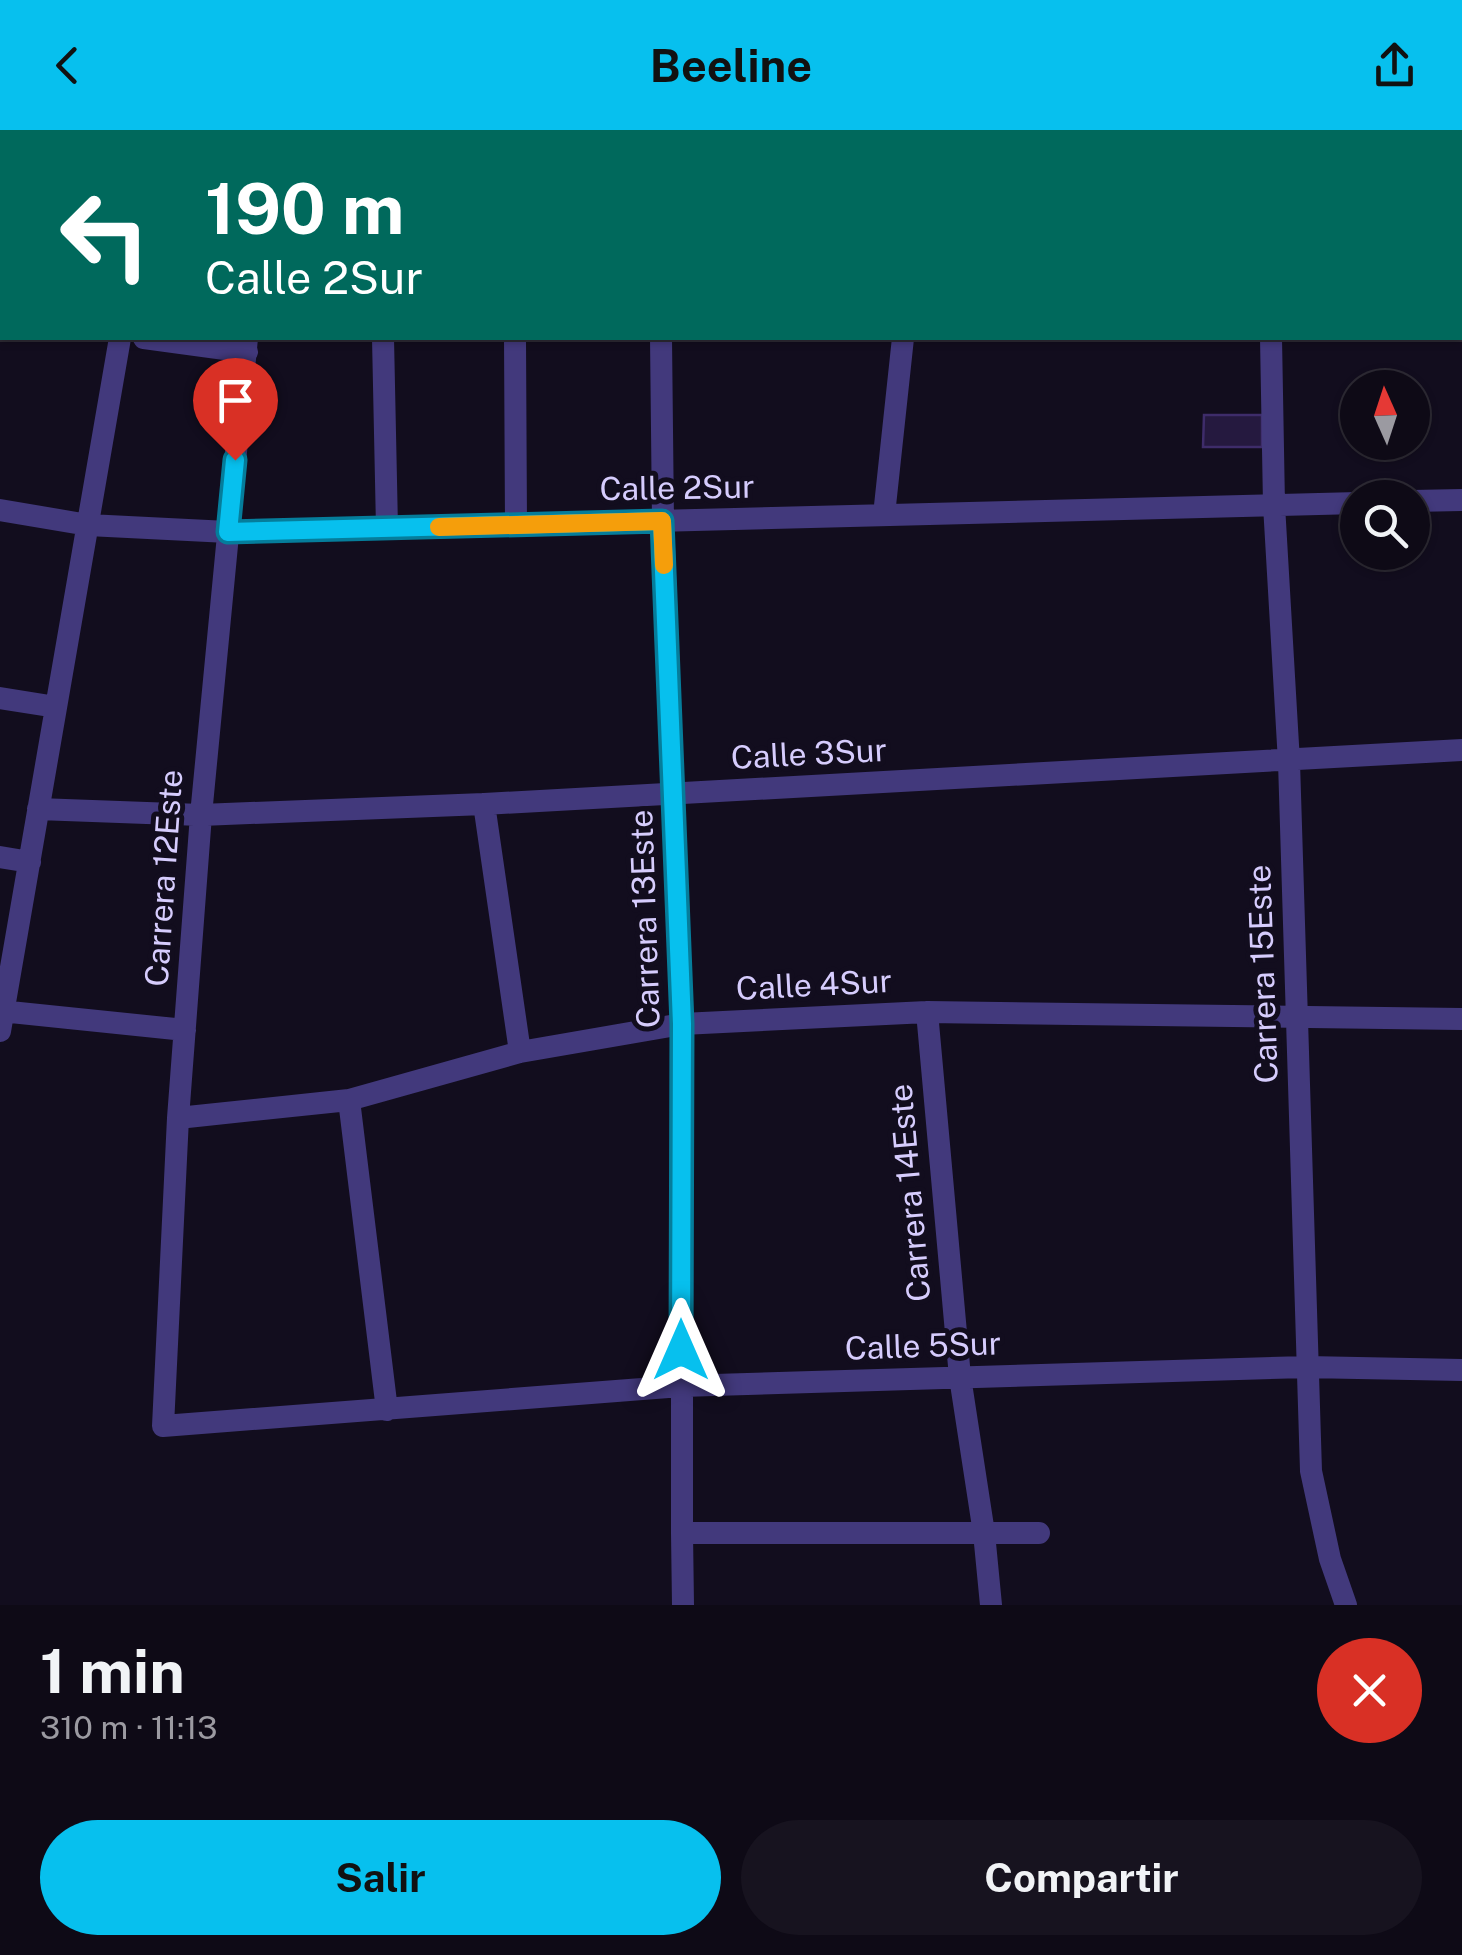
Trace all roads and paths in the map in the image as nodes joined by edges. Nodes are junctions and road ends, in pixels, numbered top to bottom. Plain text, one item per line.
1 (120, 340) edge
2 (173, 340) edge
3 (384, 340) edge
4 (514, 340) edge
5 (661, 340) edge
6 (903, 340) edge
7 (1271, 340) edge
8 (247, 345) edge
9 (1462, 500) edge
10 (1430, 501) edge
11 (1340, 504) edge
12 (1274, 506) junction
13 (0, 510) edge
14 (884, 516) junction
15 (662, 521) junction
16 (88, 524) junction
17 (516, 524) junction
18 (387, 528) junction
19 (228, 532) junction
20 (0, 698) edge
21 (56, 707) junction
22 (1462, 750) edge
23 (1289, 762) junction
24 (673, 794) junction
25 (484, 804) junction
26 (38, 809) junction
27 (201, 815) junction
28 (0, 857) edge
29 (30, 862) junction
30 (927, 1012) junction
31 (1, 1018) edge
32 (1298, 1018) junction
33 (1462, 1019) edge
34 (682, 1024) junction
35 (185, 1030) junction
36 (520, 1052) junction
37 (349, 1100) junction
38 (178, 1118) junction
39 (1306, 1367) junction
40 (1462, 1370) edge
41 (960, 1377) junction
42 (681, 1386) junction
43 (387, 1410) junction
44 (164, 1426) joint
45 (984, 1532) junction
46 (1039, 1532) dead end
47 (682, 1533) junction
48 (683, 1605) edge
49 (991, 1605) edge
50 (1346, 1605) edge

1 - 16 street
2 - 8 street
3 - 18 street
4 - 17 street
5 - 15 street, Carrera 13Este
6 - 14 street
7 - 12 street, Carrera 15Este
8 - 19 street, Carrera 12Este
9 - 10 street
11 - 12 street, Calle 2Sur
12 - 14 street, Calle 2Sur
12 - 23 street, Carrera 15Este
13 - 16 street, Calle 2Sur
14 - 15 street, Calle 2Sur
15 - 17 street, Calle 2Sur
15 - 24 street, Carrera 13Este
16 - 19 street, Calle 2Sur
16 - 21 street
17 - 18 street, Calle 2Sur
18 - 19 street, Calle 2Sur
19 - 27 street, Carrera 12Este
20 - 21 street
21 - 26 street
22 - 23 street, Calle 3Sur
23 - 24 street, Calle 3Sur
23 - 32 street, Carrera 15Este
24 - 25 street, Calle 3Sur
24 - 34 street, Carrera 13Este
25 - 27 street, Calle 3Sur
25 - 36 street
26 - 27 street, Calle 3Sur
26 - 29 street
27 - 35 street, Carrera 12Este
28 - 29 street
29 - 31 street
30 - 32 street, Calle 4Sur
30 - 34 street, Calle 4Sur
30 - 41 street, Carrera 14Este
31 - 35 street
32 - 33 street, Calle 4Sur
32 - 39 street, Carrera 15Este
34 - 36 street, Calle 4Sur
34 - 42 street, Carrera 13Este
35 - 38 street, Carrera 12Este
36 - 37 street, Calle 4Sur
37 - 38 street, Calle 4Sur
37 - 43 street
38 - 44 street, Carrera 12Este
39 - 40 street, Calle 5Sur
39 - 41 street, Calle 5Sur
39 - 50 street, Carrera 15Este
41 - 42 street, Calle 5Sur
41 - 45 street, Carrera 14Este
42 - 43 street, Calle 5Sur
42 - 47 street, Carrera 13Este
43 - 44 street, Calle 5Sur
45 - 46 street
45 - 47 street
45 - 49 street, Carrera 14Este
47 - 48 street, Carrera 13Este

